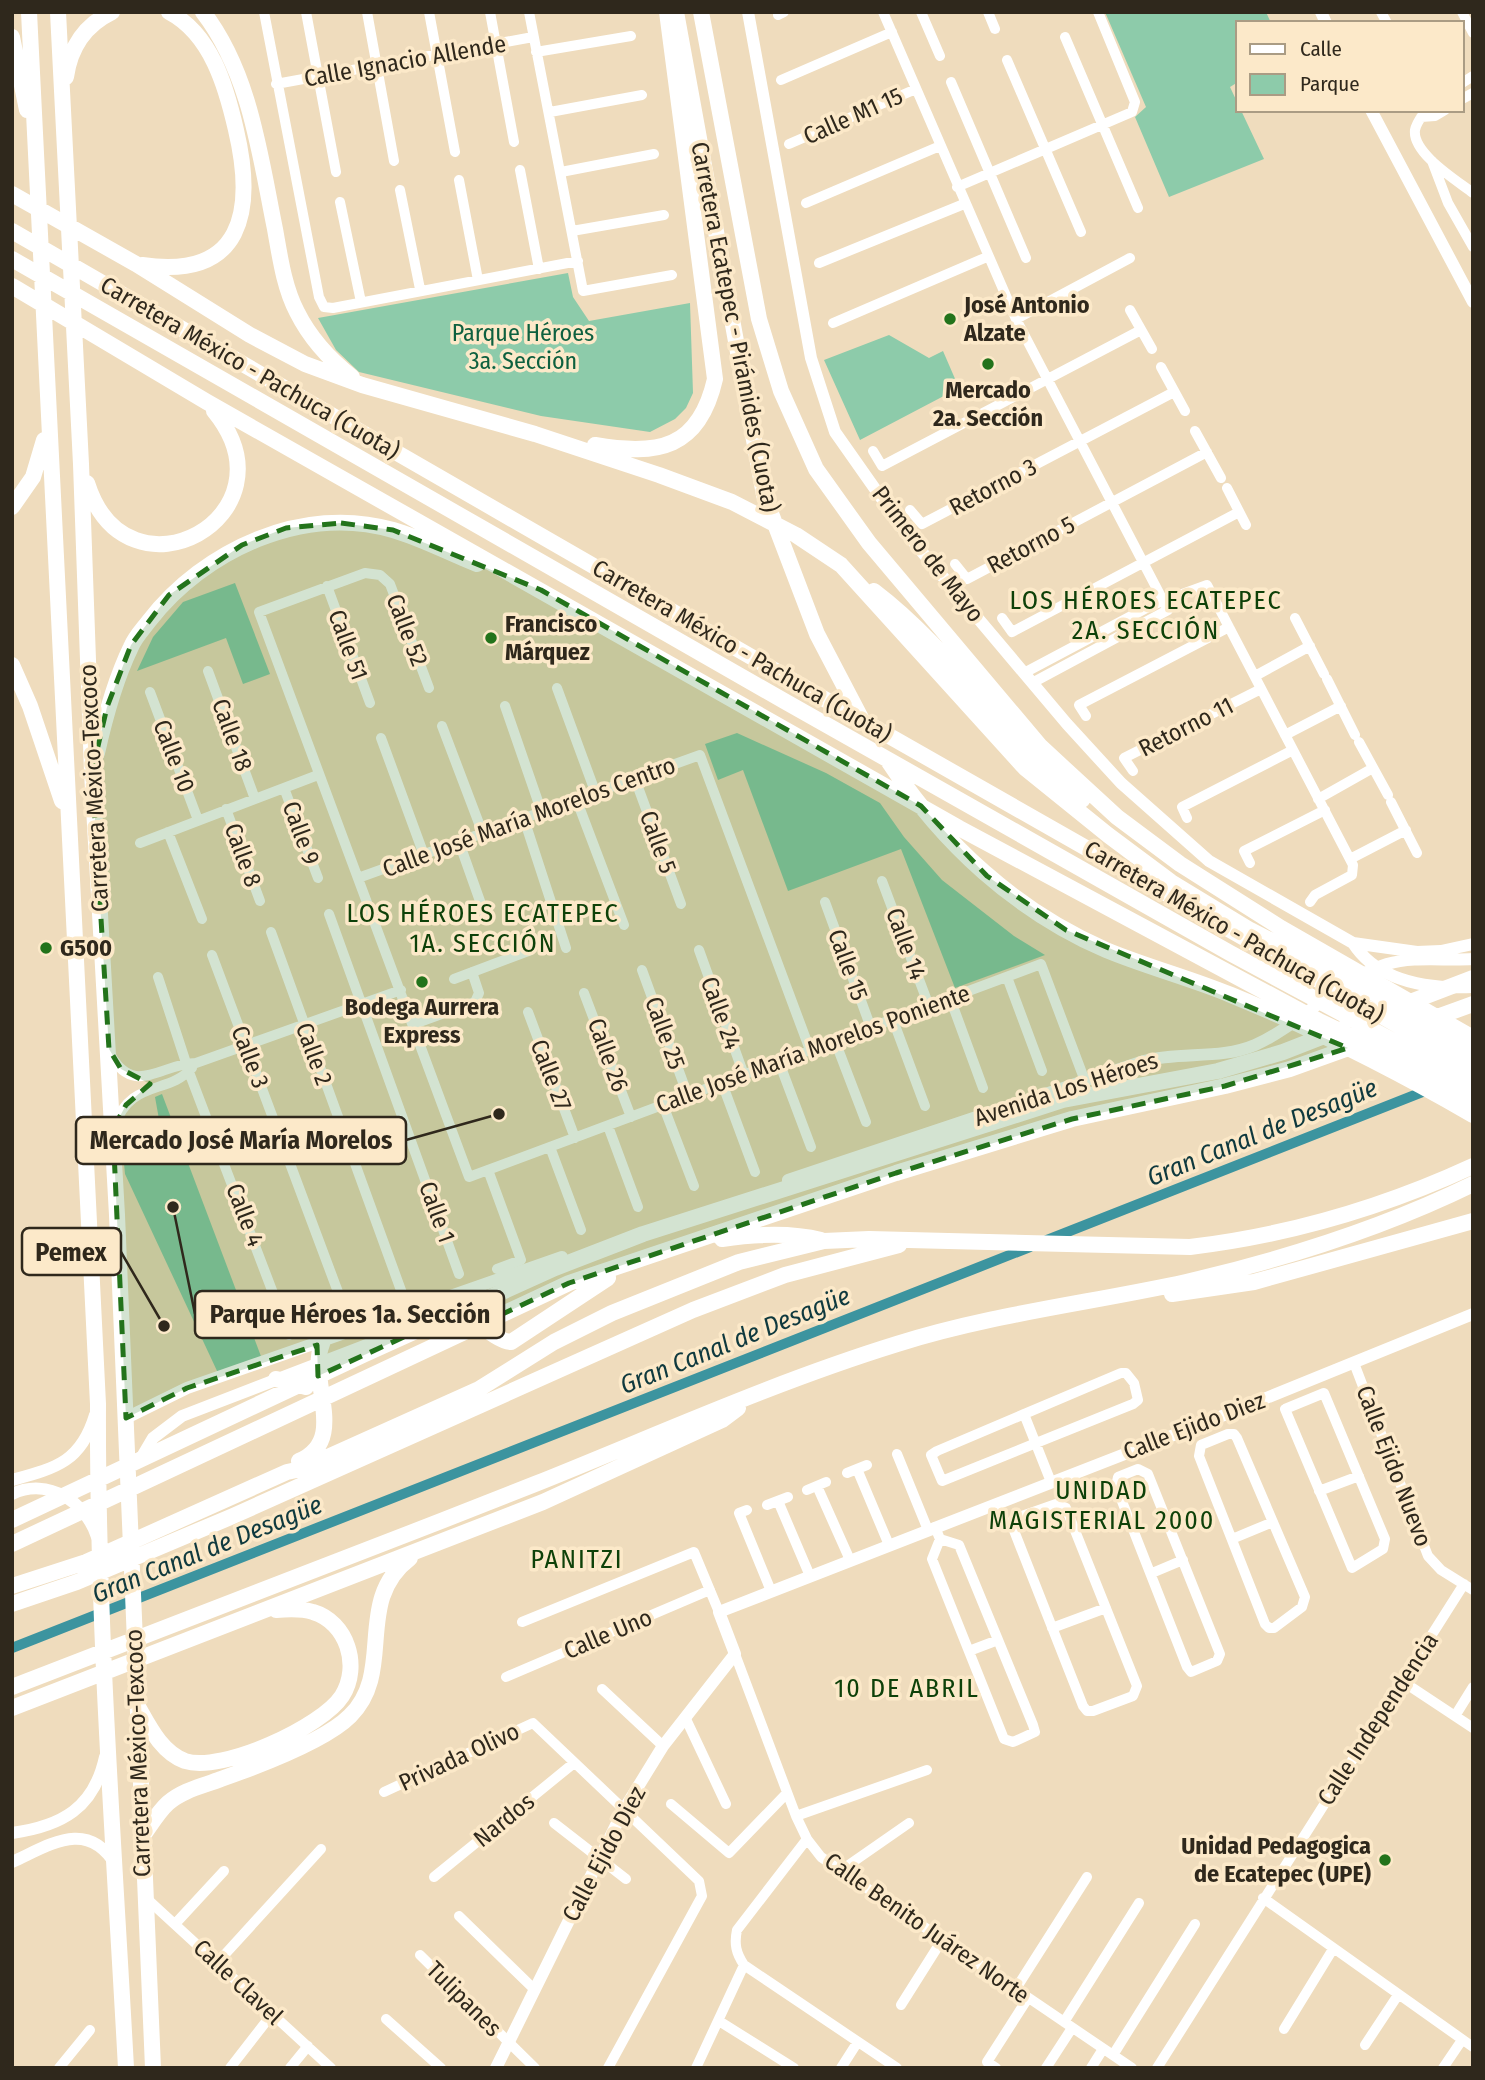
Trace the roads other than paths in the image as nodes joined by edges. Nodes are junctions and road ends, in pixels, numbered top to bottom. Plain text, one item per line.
1 (29, 12) edge
2 (58, 12) edge
3 (112, 12) edge
4 (169, 12) edge
5 (203, 12) edge
6 (264, 12) edge
7 (306, 12) edge
8 (367, 12) edge
9 (429, 12) edge
10 (490, 12) edge
11 (529, 12) edge
12 (667, 12) edge
13 (676, 12) edge
14 (701, 12) edge
15 (748, 12) edge
16 (883, 12) edge
17 (922, 12) edge
18 (988, 12) edge
19 (1098, 12) edge
20 (1462, 12) edge
21 (995, 29) dead end
22 (892, 32) junction
23 (1473, 33) edge
24 (631, 36) dead end
25 (12, 37) edge
26 (533, 37) junction
27 (1065, 37) dead end
28 (496, 44) junction
29 (536, 52) junction
30 (436, 55) junction
31 (940, 56) dead end
32 (1007, 60) dead end
33 (377, 66) junction
34 (317, 76) junction
35 (780, 80) dead end
36 (951, 82) dead end
37 (276, 84) junction
38 (916, 89) junction
39 (642, 95) dead end
40 (62, 104) junction
41 (550, 112) junction
42 (1372, 112) edge
43 (1432, 113) edge
44 (33, 125) junction
45 (1101, 125) junction
46 (514, 142) dead end
47 (789, 144) dead end
48 (940, 146) junction
49 (1045, 149) junction
50 (455, 152) dead end
51 (654, 154) dead end
52 (394, 160) dead end
53 (1432, 161) junction
54 (520, 170) dead end
55 (336, 172) dead end
56 (561, 172) junction
57 (989, 173) junction
58 (459, 180) dead end
59 (957, 187) junction
60 (400, 190) dead end
61 (1473, 193) edge
62 (12, 194) edge
63 (340, 202) dead end
64 (806, 203) dead end
65 (964, 204) junction
66 (1138, 208) dead end
67 (664, 215) dead end
68 (12, 231) edge
69 (572, 231) junction
70 (1081, 233) dead end
71 (1473, 247) edge
72 (987, 257) junction
73 (1026, 258) dead end
74 (1130, 258) dead end
75 (12, 259) edge
76 (578, 261) junction
77 (819, 263) dead end
78 (136, 264) junction
79 (539, 269) junction
80 (671, 275) dead end
81 (478, 280) junction
82 (12, 286) edge
83 (420, 289) junction
84 (361, 302) junction
85 (1473, 302) edge
86 (1130, 310) dead end
87 (1016, 319) junction
88 (833, 323) dead end
89 (1141, 330) junction
90 (1152, 349) dead end
91 (1161, 367) dead end
92 (1047, 379) junction
93 (362, 385) junction
94 (1174, 392) junction
95 (206, 402) junction
96 (1185, 411) dead end
97 (48, 427) junction
98 (1195, 430) dead end
99 (535, 434) junction
100 (1080, 441) junction
101 (873, 451) dead end
102 (1207, 452) junction
103 (81, 464) junction
104 (1112, 503) junction
105 (12, 507) edge
106 (910, 510) dead end
107 (1239, 512) junction
108 (1246, 525) dead end
109 (1143, 563) junction
110 (955, 564) dead end
111 (842, 566) junction
112 (327, 586) junction
113 (541, 590) junction
114 (1165, 605) junction
115 (1002, 618) dead end
116 (1295, 618) dead end
117 (1229, 627) junction
118 (1310, 646) junction
119 (12, 666) edge
120 (208, 671) dead end
121 (1255, 676) junction
122 (1028, 678) junction
123 (429, 688) dead end
124 (557, 688) dead end
125 (1261, 689) junction
126 (150, 692) dead end
127 (370, 703) dead end
128 (505, 706) dead end
129 (1341, 706) junction
130 (1086, 716) dead end
131 (442, 726) dead end
132 (1285, 734) junction
133 (381, 738) dead end
134 (1293, 750) junction
135 (1373, 768) junction
136 (1133, 771) dead end
137 (92, 772) junction
138 (318, 775) junction
139 (635, 779) junction
140 (284, 788) junction
141 (596, 794) junction
142 (255, 799) junction
143 (1318, 799) junction
144 (578, 801) junction
145 (226, 810) junction
146 (1325, 810) junction
147 (542, 813) junction
148 (1187, 818) dead end
149 (524, 819) junction
150 (198, 820) junction
151 (69, 823) junction
152 (1406, 830) junction
153 (168, 832) junction
154 (483, 834) junction
155 (459, 842) junction
156 (140, 843) dead end
157 (1418, 853) dead end
158 (424, 855) junction
159 (1350, 859) junction
160 (1250, 863) dead end
161 (318, 878) dead end
162 (358, 878) junction
163 (882, 881) dead end
164 (260, 901) dead end
165 (825, 902) dead end
166 (1310, 902) dead end
167 (681, 904) dead end
168 (329, 914) dead end
169 (486, 918) dead end
170 (202, 919) dead end
171 (624, 925) dead end
172 (1281, 928) junction
173 (271, 932) dead end
174 (1353, 943) junction
175 (1473, 944) edge
176 (566, 948) dead end
177 (531, 950) dead end
178 (699, 950) dead end
179 (212, 955) dead end
180 (1473, 959) edge
181 (642, 970) dead end
182 (472, 972) junction
183 (1473, 975) edge
184 (158, 977) dead end
185 (1007, 977) junction
186 (454, 979) dead end
187 (1473, 987) edge
188 (401, 989) junction
189 (584, 993) dead end
190 (950, 998) junction
191 (360, 1002) junction
192 (1473, 1004) edge
193 (929, 1006) junction
194 (527, 1012) dead end
195 (893, 1020) junction
196 (302, 1023) junction
197 (414, 1024) junction
198 (871, 1028) junction
199 (835, 1041) junction
200 (1472, 1043) edge
201 (245, 1044) junction
202 (1447, 1046) junction
203 (108, 1049) junction
204 (810, 1051) junction
205 (779, 1062) junction
206 (1397, 1065) junction
207 (191, 1066) junction
208 (1473, 1068) edge
209 (1042, 1071) dead end
210 (744, 1075) junction
211 (138, 1077) junction
212 (1085, 1081) junction
213 (722, 1083) junction
214 (983, 1088) dead end
215 (142, 1092) junction
216 (688, 1096) junction
217 (1466, 1096) edge
218 (663, 1105) junction
219 (925, 1106) dead end
220 (1473, 1115) edge
221 (631, 1117) junction
222 (866, 1122) dead end
223 (608, 1126) junction
224 (113, 1129) junction
225 (575, 1138) junction
226 (550, 1147) junction
227 (811, 1147) dead end
228 (1473, 1166) edge
229 (488, 1170) junction
230 (755, 1172) dead end
231 (1473, 1184) edge
232 (694, 1186) dead end
233 (638, 1208) dead end
234 (1473, 1221) edge
235 (652, 1225) junction
236 (581, 1230) dead end
237 (824, 1241) junction
238 (915, 1242) junction
239 (497, 1269) dead end
240 (459, 1274) dead end
241 (402, 1293) dead end
242 (508, 1294) junction
243 (441, 1299) junction
244 (1083, 1301) junction
245 (465, 1310) junction
246 (1473, 1314) edge
247 (347, 1316) dead end
248 (533, 1328) junction
249 (289, 1335) dead end
250 (511, 1342) junction
251 (322, 1344) junction
252 (526, 1357) junction
253 (317, 1362) junction
254 (1354, 1363) junction
255 (276, 1379) junction
256 (1296, 1386) junction
257 (757, 1394) junction
258 (1302, 1401) junction
259 (98, 1404) junction
260 (323, 1406) junction
261 (1024, 1414) junction
262 (126, 1418) junction
263 (1207, 1422) junction
264 (1213, 1439) junction
265 (1036, 1444) junction
266 (897, 1454) dead end
267 (1119, 1455) junction
268 (857, 1469) dead end
269 (287, 1472) junction
270 (1125, 1474) junction
271 (1359, 1476) junction
272 (12, 1480) edge
273 (128, 1481) junction
274 (1051, 1482) junction
275 (817, 1486) dead end
276 (1027, 1491) junction
277 (1319, 1491) junction
278 (12, 1494) edge
279 (778, 1501) dead end
280 (747, 1510) dead end
281 (1033, 1511) junction
282 (12, 1520) edge
283 (1273, 1522) junction
284 (935, 1532) junction
285 (1232, 1539) junction
286 (12, 1544) edge
287 (98, 1544) junction
288 (889, 1545) junction
289 (418, 1552) junction
290 (850, 1560) junction
291 (1183, 1560) junction
292 (1152, 1573) junction
293 (810, 1576) junction
294 (12, 1586) edge
295 (1469, 1587) edge
296 (710, 1590) junction
297 (771, 1591) junction
298 (12, 1604) edge
299 (1106, 1608) junction
300 (260, 1611) junction
301 (719, 1612) junction
302 (522, 1622) dead end
303 (1052, 1628) junction
304 (998, 1640) junction
305 (969, 1651) junction
306 (735, 1654) junction
307 (506, 1677) dead end
308 (1402, 1681) junction
309 (12, 1687) edge
310 (1473, 1687) edge
311 (602, 1689) dead end
312 (136, 1703) junction
313 (12, 1708) edge
314 (1455, 1716) junction
315 (685, 1717) junction
316 (1473, 1728) edge
317 (663, 1746) junction
318 (107, 1750) junction
319 (574, 1763) junction
320 (927, 1770) dead end
321 (384, 1792) dead end
322 (787, 1793) junction
323 (671, 1804) dead end
324 (726, 1804) dead end
325 (623, 1811) junction
326 (796, 1816) junction
327 (554, 1823) dead end
328 (909, 1823) dead end
329 (12, 1833) edge
330 (142, 1837) junction
331 (807, 1839) junction
332 (321, 1849) dead end
333 (598, 1859) junction
334 (12, 1861) edge
335 (116, 1865) junction
336 (224, 1871) dead end
337 (840, 1871) junction
338 (434, 1877) dead end
339 (1087, 1877) dead end
340 (626, 1880) dead end
341 (145, 1897) junction
342 (1263, 1898) junction
343 (1139, 1903) dead end
344 (459, 1916) dead end
345 (175, 1924) junction
346 (1195, 1924) dead end
347 (942, 1940) junction
348 (1333, 1949) junction
349 (420, 1955) dead end
350 (217, 1963) junction
351 (744, 1965) junction
352 (535, 1990) junction
353 (1015, 1990) junction
354 (1398, 1995) junction
355 (1028, 1998) junction
356 (901, 2005) dead end
357 (272, 2014) junction
358 (386, 2019) dead end
359 (719, 2021) junction
360 (1068, 2025) junction
361 (90, 2029) dead end
362 (1284, 2029) dead end
363 (1462, 2040) junction
364 (509, 2043) junction
365 (857, 2043) junction
366 (1365, 2045) dead end
367 (308, 2046) junction
368 (1473, 2047) edge
369 (1108, 2052) junction
370 (155, 2066) edge
371 (59, 2068) edge
372 (126, 2068) edge
373 (230, 2068) edge
374 (290, 2068) edge
375 (331, 2068) edge
376 (441, 2068) edge
377 (496, 2068) edge
378 (535, 2068) edge
379 (608, 2068) edge
380 (696, 2068) edge
381 (794, 2068) edge
382 (841, 2068) edge
383 (897, 2068) edge
384 (996, 2068) edge
385 (1046, 2068) edge
386 (1091, 2068) edge
387 (1132, 2068) edge
388 (1157, 2068) edge
389 (1443, 2068) edge

1 - 44 highway, Carretera México-Texcoco
2 - 40 highway, Carretera México-Texcoco
3 - 40 highway
4 - 78 highway
5 - 93 highway
6 - 37 street
7 - 34 street
8 - 33 street
9 - 30 street
10 - 28 street
11 - 26 street
12 - 99 highway
13 - 206 highway, Carretera Ecatepec - Pirámides (Cuota)
14 - 172 highway, Carretera Ecatepec - Pirámides (Cuota)
15 - 122 main road, Primero de Mayo
16 - 22 street
17 - 31 street
18 - 21 street
19 - 45 street
20 - 23 street
22 - 35 street
22 - 38 street
24 - 29 street
25 - 44 highway
26 - 28 street, Calle Ignacio Allende
26 - 29 street
27 - 45 street
28 - 30 street, Calle Ignacio Allende
28 - 46 street
29 - 41 street
30 - 33 street, Calle Ignacio Allende
30 - 50 street
32 - 49 street
33 - 34 street, Calle Ignacio Allende
33 - 52 street
34 - 37 street, Calle Ignacio Allende
34 - 55 street
36 - 57 street
37 - 84 street
38 - 47 street, Calle M1 15
38 - 48 street
39 - 41 street
40 - 103 highway, Carretera México-Texcoco
41 - 56 street
42 - 85 main road
43 - 53 street
44 - 97 highway, Carretera México-Texcoco
45 - 49 street
45 - 66 street
48 - 59 street
48 - 64 street
49 - 57 street
49 - 70 street
51 - 56 street
53 - 61 street
53 - 71 street
54 - 79 street
56 - 69 street
57 - 59 street
57 - 73 street
58 - 81 street
59 - 65 street
60 - 83 street
62 - 78 highway
63 - 84 street
65 - 72 street
65 - 77 street
67 - 69 street
68 - 202 highway, Carretera México - Pachuca (Cuota)
69 - 76 street
72 - 87 street
72 - 88 street
74 - 87 street
75 - 217 highway, Carretera México - Pachuca (Cuota)
76 - 79 street
76 - 80 street
78 - 93 highway
79 - 81 street
81 - 83 street
82 - 95 highway
83 - 84 street
86 - 89 street
87 - 92 street
89 - 90 street
89 - 92 street
91 - 94 street
92 - 100 street
92 - 101 street
93 - 99 highway
94 - 96 street
94 - 100 street
95 - 103 highway
95 - 113 highway
97 - 105 highway
97 - 151 highway, Carretera México-Texcoco
98 - 102 street
99 - 111 highway
100 - 104 street
100 - 106 street, Retorno 3
102 - 104 street
102 - 107 street
103 - 137 highway, Carretera México-Texcoco
104 - 109 street
104 - 110 street, Retorno 5
107 - 108 street
107 - 109 street
109 - 114 street
109 - 115 street
111 - 172 highway
111 - 202 highway
112 - 123 street, Calle 52
112 - 127 street, Calle 51
112 - 138 street
113 - 137 highway
113 - 206 highway
114 - 117 street
114 - 122 street
116 - 118 street
117 - 121 street
117 - 130 street
118 - 121 street
118 - 129 street
119 - 151 highway
120 - 142 street, Calle 18
121 - 125 street
122 - 174 main road, Primero de Mayo
124 - 141 street
125 - 132 street
125 - 136 street, Retorno 11
126 - 150 street, Calle 10
128 - 147 street
129 - 132 street
129 - 135 street
131 - 154 street
132 - 134 street
133 - 158 street
134 - 143 street
134 - 148 street
135 - 143 street
135 - 152 street
137 - 203 highway, Carretera México-Texcoco
138 - 140 street
138 - 162 street
139 - 141 street, Calle José María Morelos Centro
139 - 167 street, Calle 5
139 - 204 street, Calle José María Morelos Centro
140 - 142 street
140 - 161 street, Calle 9
141 - 144 street, Calle José María Morelos Centro
142 - 145 street
143 - 146 street
144 - 147 street, Calle José María Morelos Centro
144 - 171 street
145 - 150 street
145 - 164 street, Calle 8
146 - 159 street
146 - 160 street
147 - 149 street, Calle José María Morelos Centro
149 - 154 street, Calle José María Morelos Centro
149 - 176 street
150 - 153 street
151 - 259 highway, Carretera México-Texcoco
152 - 157 street
152 - 159 street
153 - 156 street
153 - 170 street
154 - 155 street, Calle José María Morelos Centro
155 - 158 street, Calle José María Morelos Centro
155 - 169 street
158 - 162 street, Calle José María Morelos Centro
159 - 166 street
162 - 188 street
163 - 193 street, Calle 14
165 - 198 street, Calle 15
168 - 191 street, Calle 1
172 - 200 highway, Carretera Ecatepec - Pirámides (Cuota)
173 - 196 street, Calle 2
174 - 175 main road, Primero de Mayo
174 - 187 main road, Primero de Mayo
177 - 182 street
178 - 210 street, Calle 24
179 - 201 street, Calle 3
180 - 212 main road, Avenida Los Héroes
181 - 216 street, Calle 25
182 - 186 street
182 - 197 street
183 - 282 highway
184 - 207 street, Calle 4
185 - 190 street, Calle José María Morelos Poniente
185 - 209 street
185 - 212 street, Calle José María Morelos Poniente
188 - 191 street
188 - 197 street
189 - 221 street, Calle 26
190 - 193 street, Calle José María Morelos Poniente
190 - 214 street, Calle 14
191 - 196 street
191 - 240 street, Calle 1
192 - 286 highway
193 - 195 street, Calle José María Morelos Poniente
194 - 225 street, Calle 27
195 - 198 street, Calle José María Morelos Poniente
195 - 219 street
196 - 201 street
196 - 241 street, Calle 2
197 - 229 street, Calle José María Morelos Poniente
198 - 199 street, Calle José María Morelos Poniente
199 - 204 street, Calle José María Morelos Poniente
199 - 222 street
200 - 202 highway
201 - 207 street
201 - 247 street, Calle 3
202 - 208 highway, Carretera México - Pachuca (Cuota)
203 - 211 street
203 - 224 highway, Carretera México-Texcoco
204 - 205 street, Calle José María Morelos Poniente
205 - 210 street, Calle José María Morelos Poniente
205 - 227 street
206 - 217 highway
207 - 211 street
207 - 215 street
207 - 249 street, Calle 4
210 - 213 street, Calle José María Morelos Poniente
211 - 215 street
212 - 235 main road, Avenida Los Héroes
213 - 216 street, Calle José María Morelos Poniente
213 - 230 street
215 - 224 street
216 - 218 street, Calle José María Morelos Poniente
217 - 220 highway
218 - 221 street, Calle José María Morelos Poniente
218 - 232 street
221 - 223 street, Calle José María Morelos Poniente
223 - 225 street, Calle José María Morelos Poniente
223 - 233 street
224 - 262 highway, Carretera México-Texcoco
225 - 226 street, Calle José María Morelos Poniente
226 - 229 street, Calle José María Morelos Poniente
226 - 236 street
228 - 238 highway
229 - 239 street
231 - 244 highway
234 - 244 highway
235 - 242 main road, Avenida Los Héroes
235 - 243 main road, Avenida Los Héroes
237 - 238 highway
237 - 248 highway
237 - 252 highway
238 - 298 highway
242 - 245 main road, Avenida Los Héroes
242 - 250 highway
243 - 245 highway
243 - 251 main road, Avenida Los Héroes
244 - 257 highway
245 - 250 highway
245 - 253 main road, Avenida Los Héroes
246 - 254 main road, Calle Ejido Diez
248 - 250 highway
248 - 252 highway
250 - 252 highway
251 - 253 highway
251 - 262 main road, Avenida Los Héroes
252 - 269 highway
253 - 255 main road, Avenida Los Héroes
253 - 260 highway
254 - 256 main road, Calle Ejido Diez
254 - 295 street, Calle Ejido Nuevo
255 - 260 highway
255 - 273 main road, Avenida Los Héroes
256 - 258 street
256 - 263 main road, Calle Ejido Diez
257 - 289 highway
257 - 309 highway
258 - 271 street
258 - 277 street
259 - 272 main road
259 - 287 highway, Carretera México-Texcoco
260 - 269 highway
261 - 265 street
261 - 265 street
261 - 265 street
262 - 273 highway, Carretera México-Texcoco
263 - 264 street
263 - 267 main road, Calle Ejido Diez
264 - 283 street
264 - 285 street
265 - 274 street
266 - 284 street
267 - 270 street
267 - 274 main road, Calle Ejido Diez
268 - 288 street
269 - 294 highway
270 - 291 street
270 - 292 street
271 - 277 street
271 - 277 street
273 - 312 highway, Carretera México-Texcoco
274 - 276 main road, Calle Ejido Diez
275 - 290 street
276 - 281 street
276 - 284 main road, Calle Ejido Diez
278 - 287 main road
279 - 293 street
280 - 297 street
281 - 299 street
281 - 303 street
283 - 285 street
283 - 285 street
284 - 288 main road, Calle Ejido Diez
284 - 304 street
284 - 305 street
287 - 318 highway, Carretera México-Texcoco
288 - 290 main road, Calle Ejido Diez
289 - 300 highway
289 - 330 highway
290 - 293 main road, Calle Ejido Diez
291 - 292 street
291 - 292 street
293 - 297 main road, Calle Ejido Diez
295 - 308 street, Calle Independencia
296 - 301 street, Calle Benito Juárez Norte
296 - 302 street, Calle Benito Juárez Norte
296 - 307 street, Calle Uno
297 - 301 main road, Calle Ejido Diez
299 - 303 street
299 - 303 street
300 - 312 highway
300 - 313 highway
301 - 306 main road, Calle Benito Juárez Norte
304 - 305 street
304 - 305 street
306 - 315 main road, Calle Ejido Diez
306 - 322 street, Calle Benito Juárez Norte
308 - 314 street
308 - 342 street, Calle Independencia
310 - 314 street
311 - 317 street
312 - 330 highway, Carretera México-Texcoco
314 - 316 street
315 - 317 main road, Calle Ejido Diez
315 - 324 street
317 - 325 main road, Calle Ejido Diez
318 - 329 main road
318 - 335 highway, Carretera México-Texcoco
319 - 321 street, Privada Olivo
319 - 325 street
319 - 338 street, Nardos
320 - 326 street
322 - 323 street
322 - 326 street, Calle Benito Juárez Norte
325 - 333 main road, Calle Ejido Diez
325 - 379 street
326 - 331 street, Calle Benito Juárez Norte
327 - 333 street
328 - 337 street
330 - 341 highway, Carretera México-Texcoco
331 - 337 street, Calle Benito Juárez Norte
331 - 351 street
332 - 350 street
333 - 340 street
333 - 352 main road, Calle Ejido Diez
334 - 335 main road
335 - 372 highway, Carretera México-Texcoco
336 - 345 street
337 - 347 street, Calle Benito Juárez Norte
339 - 353 street
341 - 345 street, Calle Clavel
341 - 370 highway, Carretera México-Texcoco
342 - 348 street
342 - 388 street, Calle Independencia
343 - 360 street
344 - 352 street
345 - 350 street, Calle Clavel
346 - 369 street
347 - 353 street, Calle Benito Juárez Norte
347 - 356 street
348 - 354 street
348 - 362 street
349 - 364 street, Tulipanes
350 - 357 street, Calle Clavel
351 - 359 street
351 - 365 street
352 - 364 main road, Calle Ejido Diez
353 - 355 street, Calle Benito Juárez Norte
354 - 363 street
354 - 366 street
355 - 360 street, Calle Benito Juárez Norte
355 - 384 street
357 - 367 street, Calle Clavel
357 - 373 street
358 - 376 street
359 - 380 street
359 - 381 street
360 - 369 street, Calle Benito Juárez Norte
360 - 385 street
361 - 371 street
363 - 368 street
363 - 389 street
364 - 377 main road, Calle Ejido Diez
364 - 378 street, Tulipanes
365 - 382 street
365 - 383 street
367 - 374 street
367 - 375 street, Calle Clavel
369 - 386 street
369 - 387 street, Calle Benito Juárez Norte

